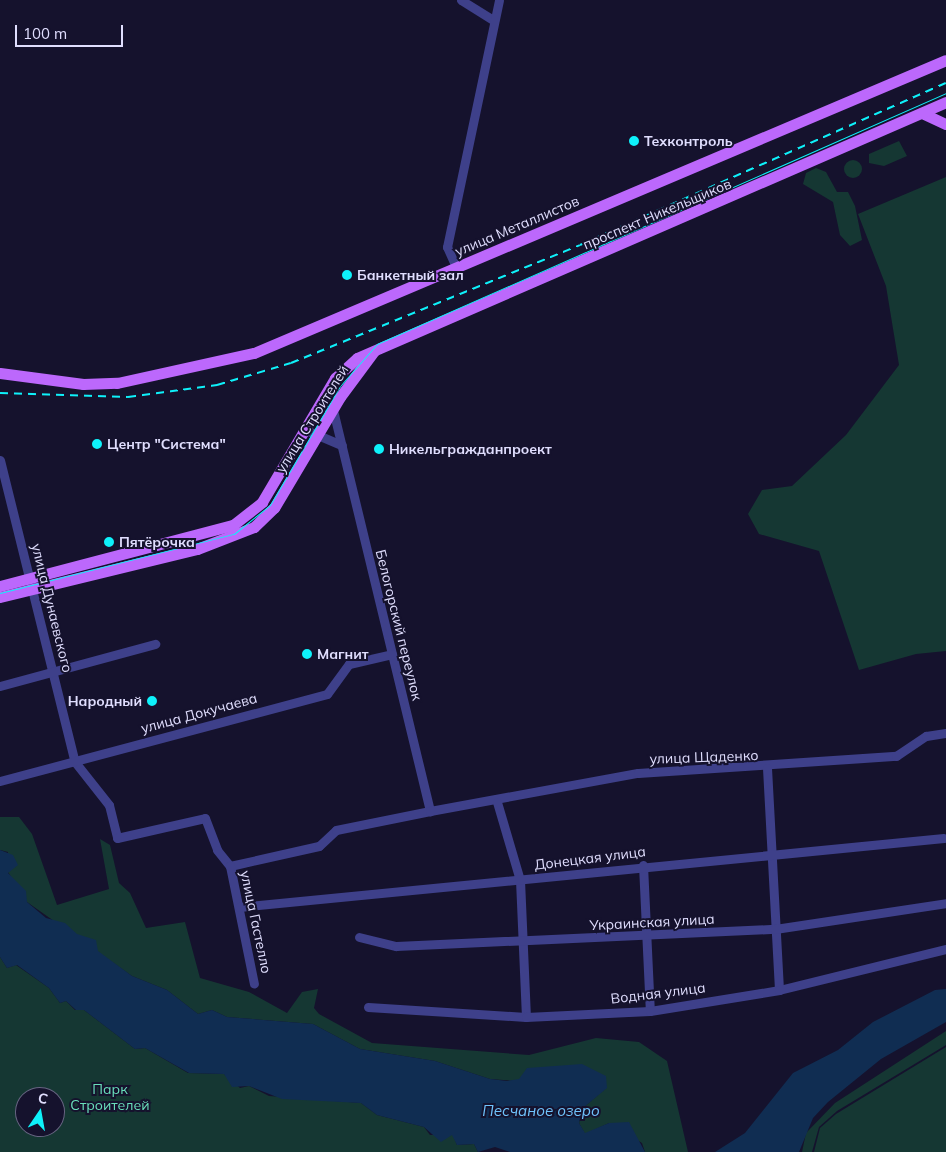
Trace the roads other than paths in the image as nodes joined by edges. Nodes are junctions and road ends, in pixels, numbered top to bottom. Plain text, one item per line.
1 (461, 0) edge
2 (499, 0) edge
3 (494, 21) junction
4 (946, 60) edge
5 (944, 104) edge
6 (922, 113) junction
7 (946, 124) edge
8 (456, 268) junction
9 (377, 348) junction
10 (0, 373) edge
11 (328, 391) junction
12 (340, 397) junction
13 (321, 404) junction
14 (333, 410) junction
15 (306, 430) junction
16 (298, 445) junction
17 (342, 445) junction
18 (312, 446) junction
19 (0, 460) edge
20 (195, 543) junction
21 (32, 584) junction
22 (0, 586) edge
23 (0, 597) edge
24 (155, 644) dead end
25 (392, 654) junction
26 (54, 672) junction
27 (0, 686) edge
28 (946, 733) edge
29 (75, 762) junction
30 (767, 768) junction
31 (0, 781) edge
32 (497, 802) junction
33 (430, 811) junction
34 (944, 838) dead end
35 (770, 852) junction
36 (643, 865) junction
37 (230, 866) junction
38 (520, 880) junction
39 (946, 902) edge
40 (239, 907) junction
41 (775, 929) junction
42 (646, 936) junction
43 (360, 937) dead end
44 (523, 942) junction
45 (946, 949) edge
46 (254, 984) dead end
47 (779, 990) junction
48 (368, 1007) dead end
49 (650, 1011) junction
50 (526, 1017) junction

1 - 3 street
2 - 3 street
3 - 8 street
4 - 8 main road, улица Металлистов
5 - 6 main road, проспект Никельщиков
6 - 7 main road
6 - 9 main road, проспект Никельщиков
8 - 10 main road, улица Металлистов
9 - 11 main road, улица Строителей
9 - 12 main road, улица Строителей
11 - 12 street
11 - 13 main road, улица Строителей
12 - 14 main road, улица Строителей
13 - 14 street
13 - 15 main road, улица Строителей
14 - 17 street, Белогорский переулок
14 - 18 main road, улица Строителей
15 - 16 main road, улица Строителей
15 - 18 street
16 - 18 street
16 - 20 main road, улица Строителей
17 - 18 street
17 - 25 street, Белогорский переулок
18 - 20 main road, улица Строителей
19 - 21 street, улица Дунаевского
20 - 21 main road, улица Строителей
21 - 22 main road, улица Строителей
21 - 23 main road, улица Строителей
21 - 26 street, улица Дунаевского
24 - 26 street
25 - 29 street, улица Докучаева
25 - 33 street, Белогорский переулок
26 - 27 street
26 - 29 street, улица Дунаевского
28 - 30 street, улица Щаденко
29 - 31 street, улица Докучаева
29 - 37 street
30 - 32 street, улица Щаденко
30 - 35 street
32 - 33 street, улица Щаденко
32 - 38 street
33 - 37 street, улица Щаденко
34 - 35 street, Донецкая улица
35 - 36 street, Донецкая улица
35 - 41 street
36 - 38 street, Донецкая улица
36 - 42 street
37 - 40 street, улица Гастелло
38 - 40 street, Донецкая улица
38 - 44 street
39 - 41 street, Украинская улица
40 - 46 street, улица Гастелло
41 - 42 street, Украинская улица
41 - 47 street
42 - 44 street, Украинская улица
42 - 49 street
43 - 44 street, Украинская улица
44 - 50 street
45 - 47 street, Водная улица
47 - 49 street, Водная улица
48 - 50 street, Водная улица
49 - 50 street, Водная улица

